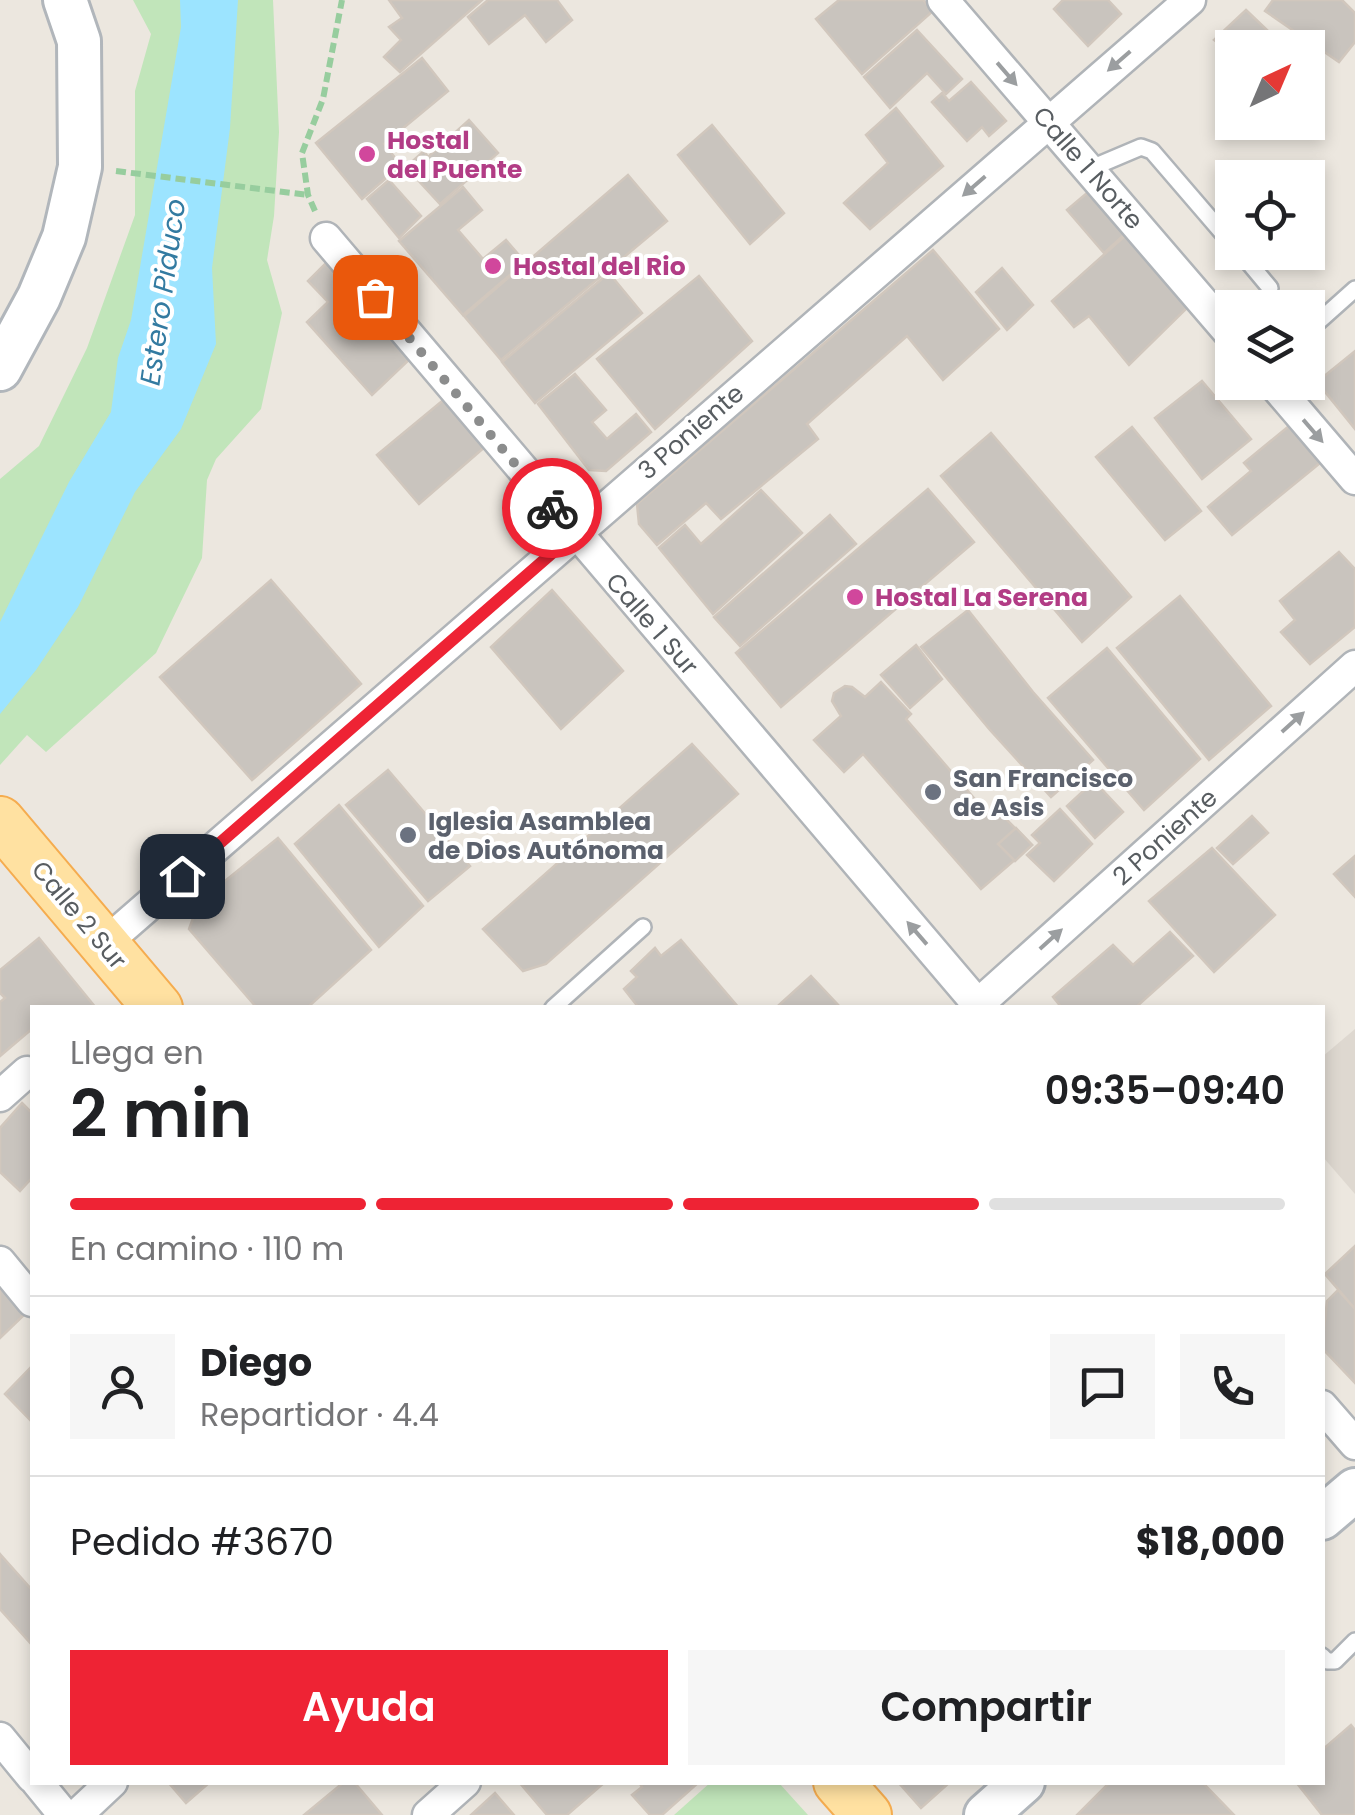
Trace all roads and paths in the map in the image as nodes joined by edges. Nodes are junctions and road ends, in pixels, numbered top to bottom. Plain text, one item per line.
1 (65, 0) edge
2 (342, 0) edge
3 (944, 0) edge
4 (1190, 0) edge
5 (1048, 122) junction
6 (95, 168) junction
7 (1088, 169) junction
8 (308, 196) junction
9 (1215, 224) edge
10 (326, 238) joint
11 (1255, 270) edge
12 (1270, 288) dead end
13 (1355, 289) edge
14 (1215, 316) edge
15 (1325, 316) edge
16 (0, 369) edge
17 (1287, 400) edge
18 (1355, 480) edge
19 (574, 534) junction
20 (1355, 666) edge
21 (14, 839) edge
22 (643, 927) dead end
23 (104, 945) junction
24 (155, 1005) edge
25 (556, 1005) edge
26 (977, 1005) edge
27 (979, 1005) edge
28 (27, 1072) dead end
29 (0, 1096) edge
30 (0, 1262) edge
31 (30, 1300) edge
32 (1325, 1409) edge
33 (1355, 1444) edge
34 (1355, 1490) edge
35 (1325, 1515) edge
36 (1355, 1641) edge
37 (1325, 1659) edge
38 (0, 1738) edge
39 (30, 1774) edge
40 (39, 1785) edge
41 (109, 1785) edge
42 (463, 1785) edge
43 (841, 1785) edge
44 (1020, 1785) edge
45 (64, 1815) edge
46 (77, 1815) edge
47 (428, 1815) edge
48 (867, 1815) edge
49 (986, 1815) edge

1 - 6 street
2 - 8 path
3 -> 5 street, Calle 1 Norte
4 -> 5 street, 3 Poniente
5 - 7 street, Calle 1 Norte
5 -> 19 street, 3 Poniente
6 - 8 path
6 - 16 street
7 - 9 lane
7 - 14 street, Calle 1 Norte
8 - 10 path
10 - 19 street, Calle 1 Sur
11 - 12 lane
13 - 15 lane
17 -> 18 street
19 - 23 street, 3 Poniente
26 -> 19 street, Calle 1 Sur
27 -> 20 street, 2 Poniente
21 - 23 main road, Calle 2 Sur
22 - 25 lane
23 - 24 main road, Calle 2 Sur
28 - 29 street
30 - 31 street
32 - 33 street
34 - 35 street
36 - 37 lane
38 - 39 street
40 - 45 street
41 - 46 street
42 - 47 street
43 - 48 main road
44 - 49 street

